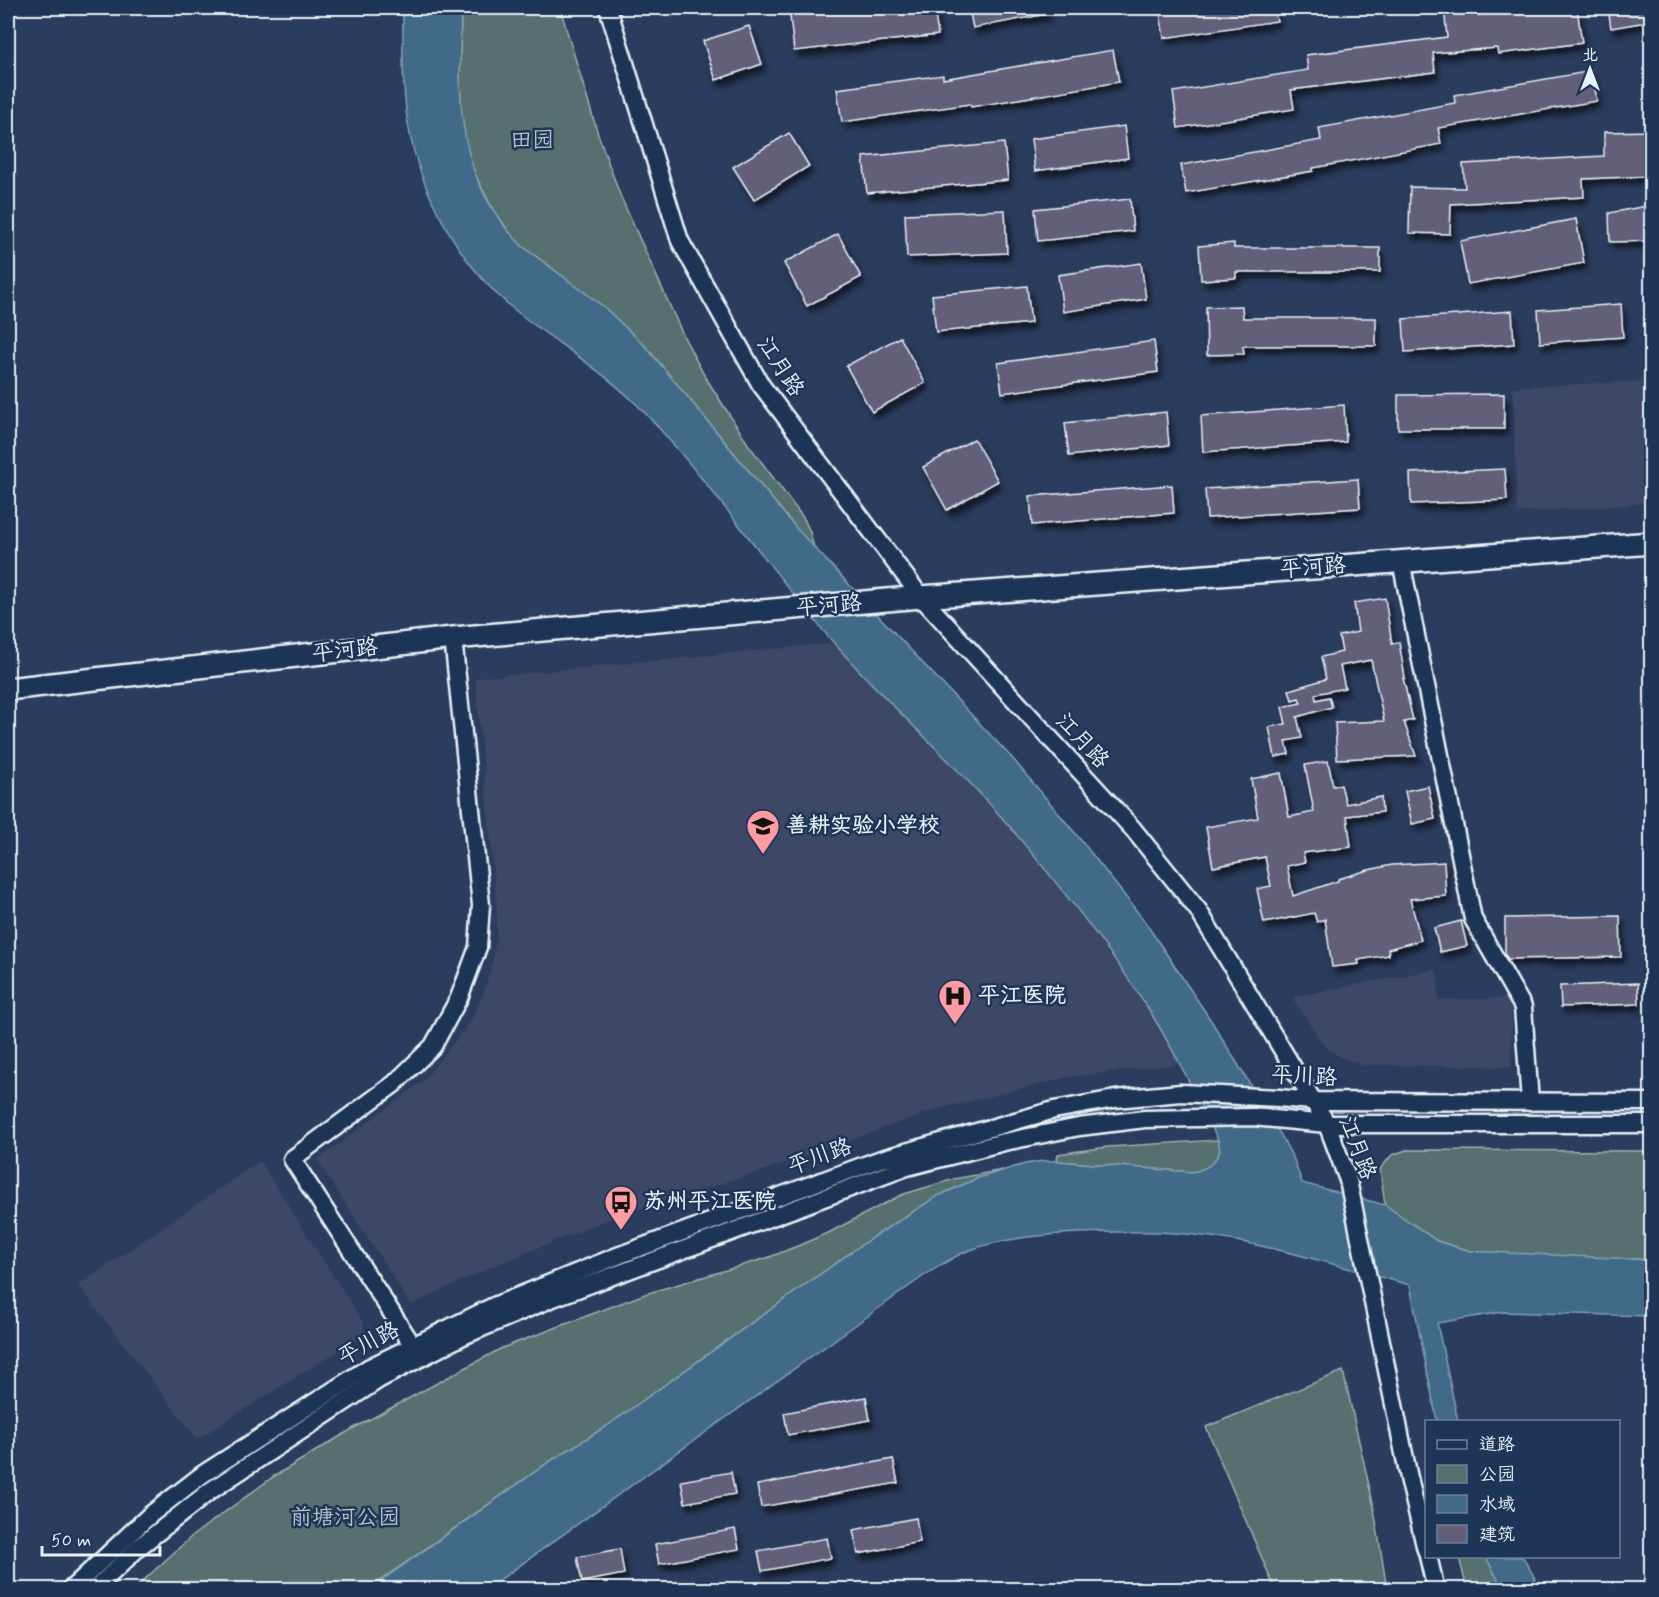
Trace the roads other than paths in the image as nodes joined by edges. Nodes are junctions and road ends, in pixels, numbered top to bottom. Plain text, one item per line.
1 (608, 8) edge
2 (1652, 543) edge
3 (1401, 561) junction
4 (921, 597) junction
5 (453, 638) junction
6 (8, 689) edge
7 (1312, 1101) junction
8 (1530, 1102) junction
9 (1652, 1102) edge
10 (1327, 1124) junction
11 (1652, 1124) edge
12 (417, 1352) junction
13 (1425, 1546) edge
14 (1428, 1558) edge
15 (70, 1590) edge
16 (94, 1590) edge
17 (1436, 1590) edge

1 - 4 street, 江月路
2 - 3 main road, 平河路
3 - 4 main road, 平河路
3 - 8 street
4 - 5 main road, 平河路
4 - 7 street, 江月路
5 - 6 main road, 平河路
5 - 12 street
7 - 8 street, 平川路
7 - 10 street, 江月路
7 - 12 street, 平川路
8 - 9 street, 平川路
10 - 11 street, 平川路
10 - 12 street, 平川路
10 - 13 street, 江月路
12 - 15 street, 平川路
12 - 16 street, 平川路
14 - 17 street

